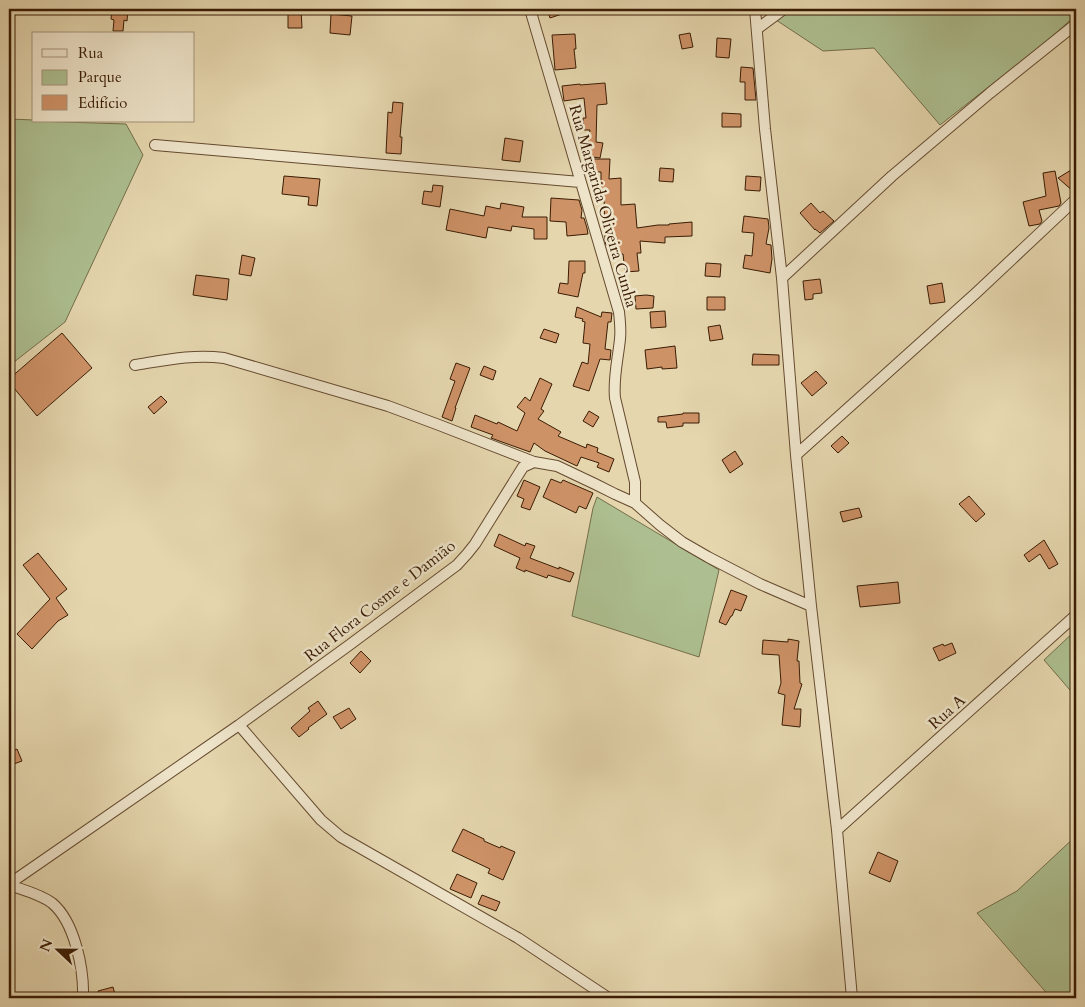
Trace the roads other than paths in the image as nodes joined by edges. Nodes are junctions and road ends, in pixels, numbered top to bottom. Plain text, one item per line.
1 (530, 9) edge
2 (755, 9) edge
3 (784, 9) edge
4 (1076, 24) edge
5 (757, 29) junction
6 (155, 145) dead end
7 (580, 182) junction
8 (1076, 199) edge
9 (782, 278) junction
10 (135, 365) dead end
11 (796, 456) junction
12 (534, 462) junction
13 (634, 503) junction
14 (811, 606) junction
15 (1076, 615) edge
16 (239, 725) junction
17 (837, 830) junction
18 (9, 885) edge
19 (607, 997) dead end
20 (83, 998) edge
21 (852, 998) edge

1 - 7 street, Rua Margarida Oliveira Cunha
2 - 5 street
3 - 5 street
4 - 9 street
5 - 9 street
6 - 7 street
7 - 13 street, Rua Margarida Oliveira Cunha
8 - 11 street
9 - 11 street
10 - 12 street
11 - 14 street
12 - 13 street
12 - 16 street, Rua Flora Cosme e Damião
13 - 14 street
14 - 17 street
15 - 17 street, Rua A
16 - 18 street, Rua Flora Cosme e Damião
16 - 19 street
17 - 21 street
18 - 20 street

